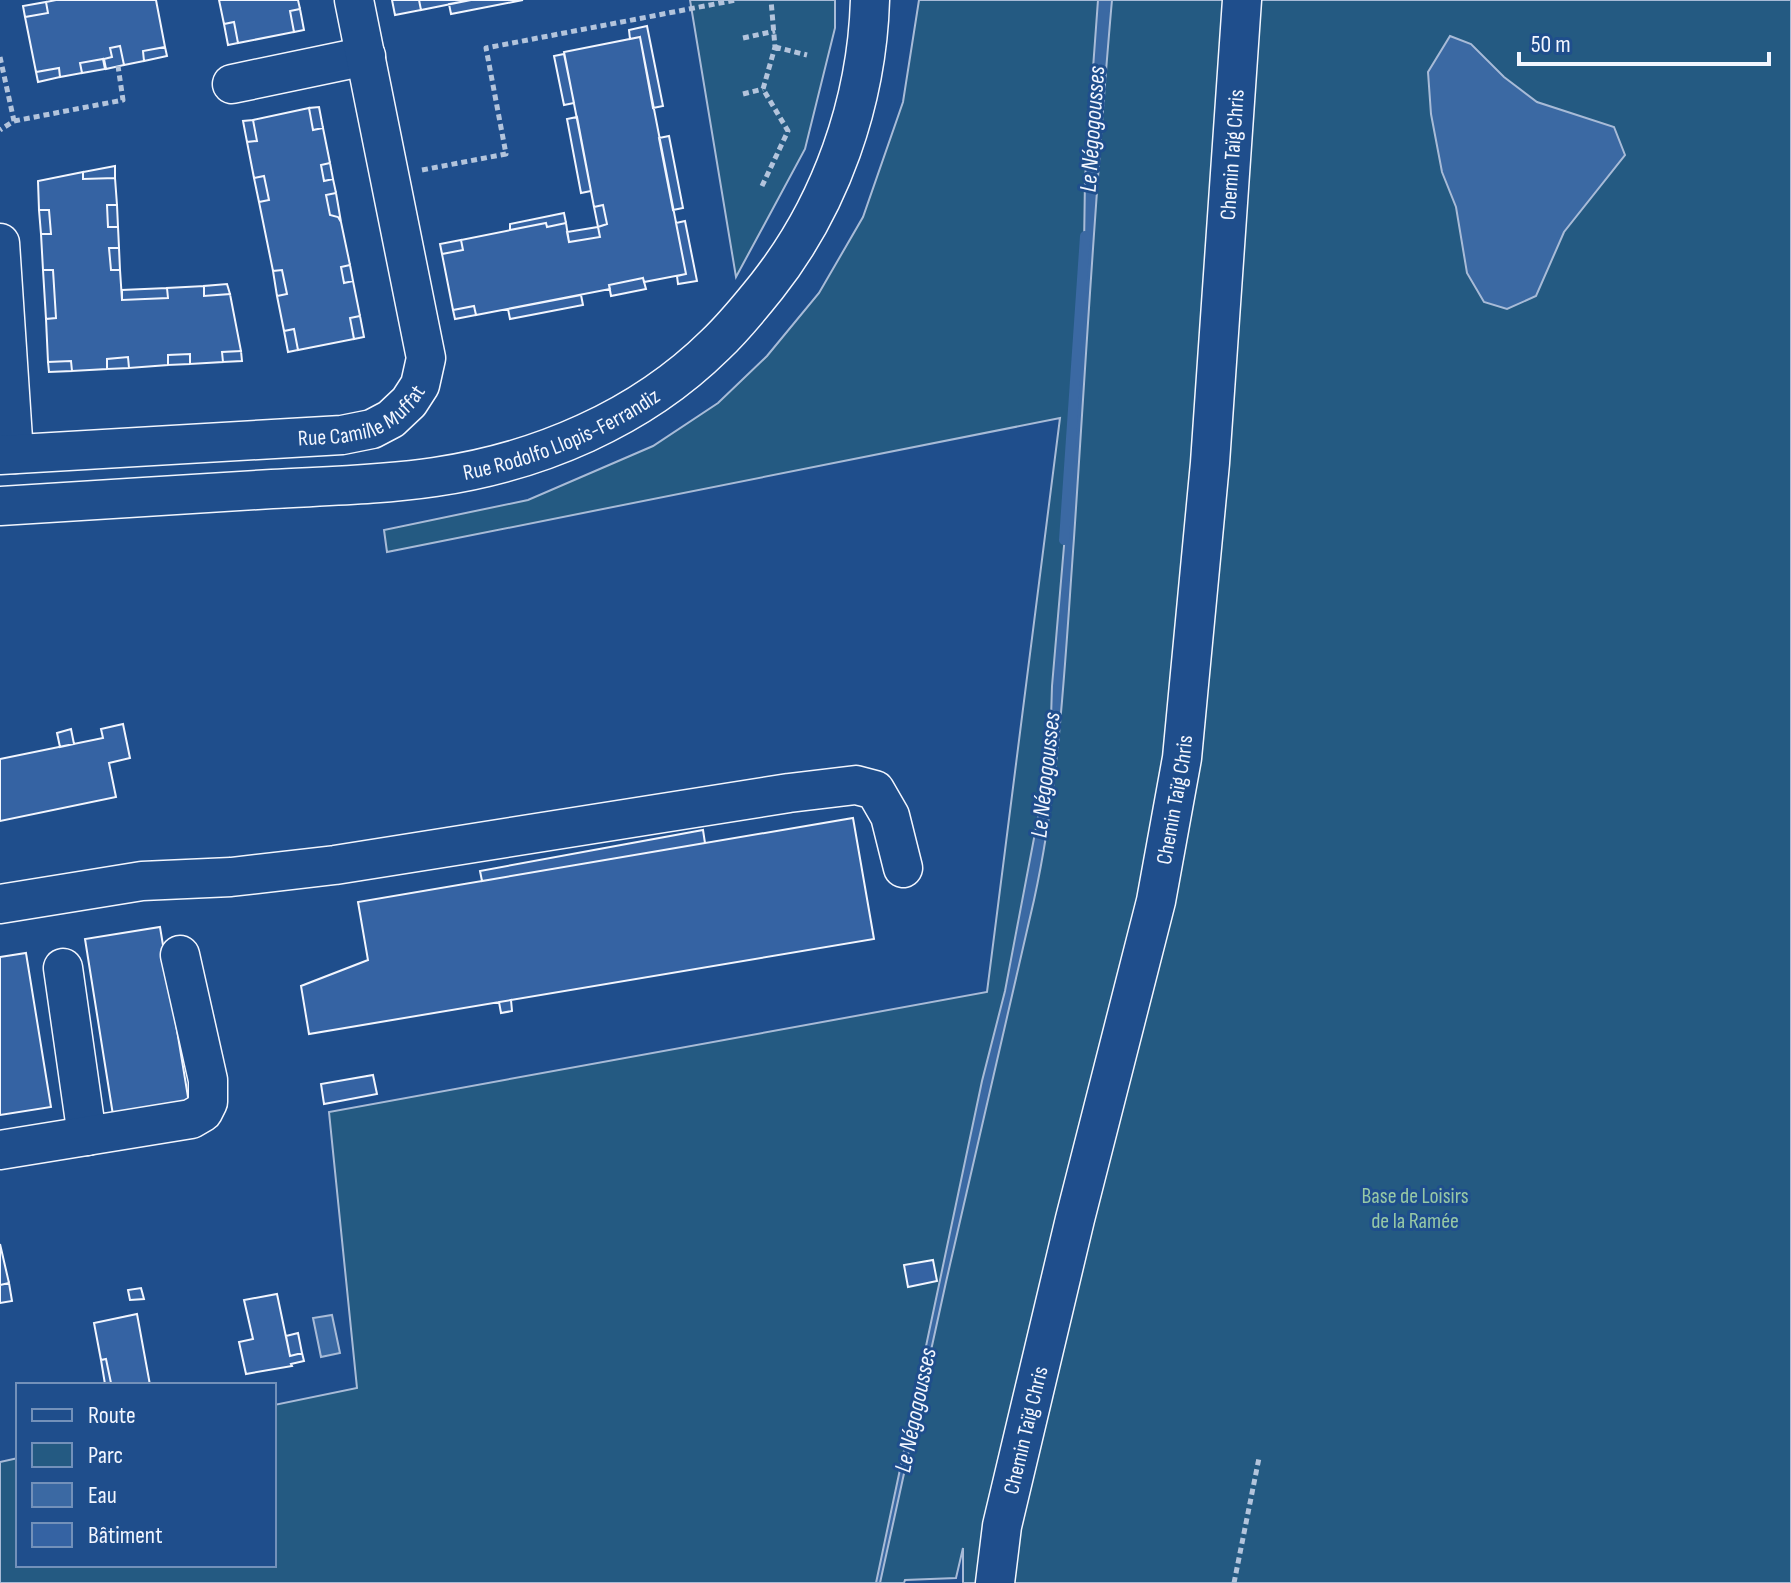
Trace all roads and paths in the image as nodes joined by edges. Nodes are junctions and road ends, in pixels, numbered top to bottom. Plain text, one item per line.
1 (354, 0) edge
2 (736, 0) edge
3 (771, 0) edge
4 (870, 0) edge
5 (1242, 0) edge
6 (715, 2) edge
7 (775, 31) junction
8 (743, 38) dead end
9 (775, 47) junction
10 (807, 55) dead end
11 (366, 56) junction
12 (0, 57) edge
13 (118, 66) dead end
14 (232, 84) dead end
15 (763, 89) junction
16 (743, 94) dead end
17 (14, 121) junction
18 (0, 130) edge
19 (389, 176) junction
20 (762, 186) dead end
21 (0, 243) edge
22 (7, 454) edge
23 (0, 506) edge
24 (903, 868) dead end
25 (0, 904) edge
26 (180, 955) dead end
27 (63, 968) dead end
28 (87, 1136) junction
29 (0, 1150) edge
30 (1259, 1458) dead end
31 (995, 1583) edge
32 (1234, 1583) edge

1 - 11 street, Rue Camille Muffat
2 - 6 path
3 - 7 path
4 - 23 street, Rue Rodolfo Llopis-Ferrandiz
5 - 31 street, Chemin Taïg Chris
6 - 19 path
7 - 8 path
7 - 9 path
9 - 10 path
9 - 15 path
11 - 14 street
11 - 19 street, Rue Camille Muffat
12 - 17 path
13 - 17 path
15 - 16 path
15 - 20 path
17 - 18 path
19 - 22 street, Rue Camille Muffat
21 - 22 street
24 - 25 street
26 - 28 street
27 - 28 street
28 - 29 street
30 - 32 path

